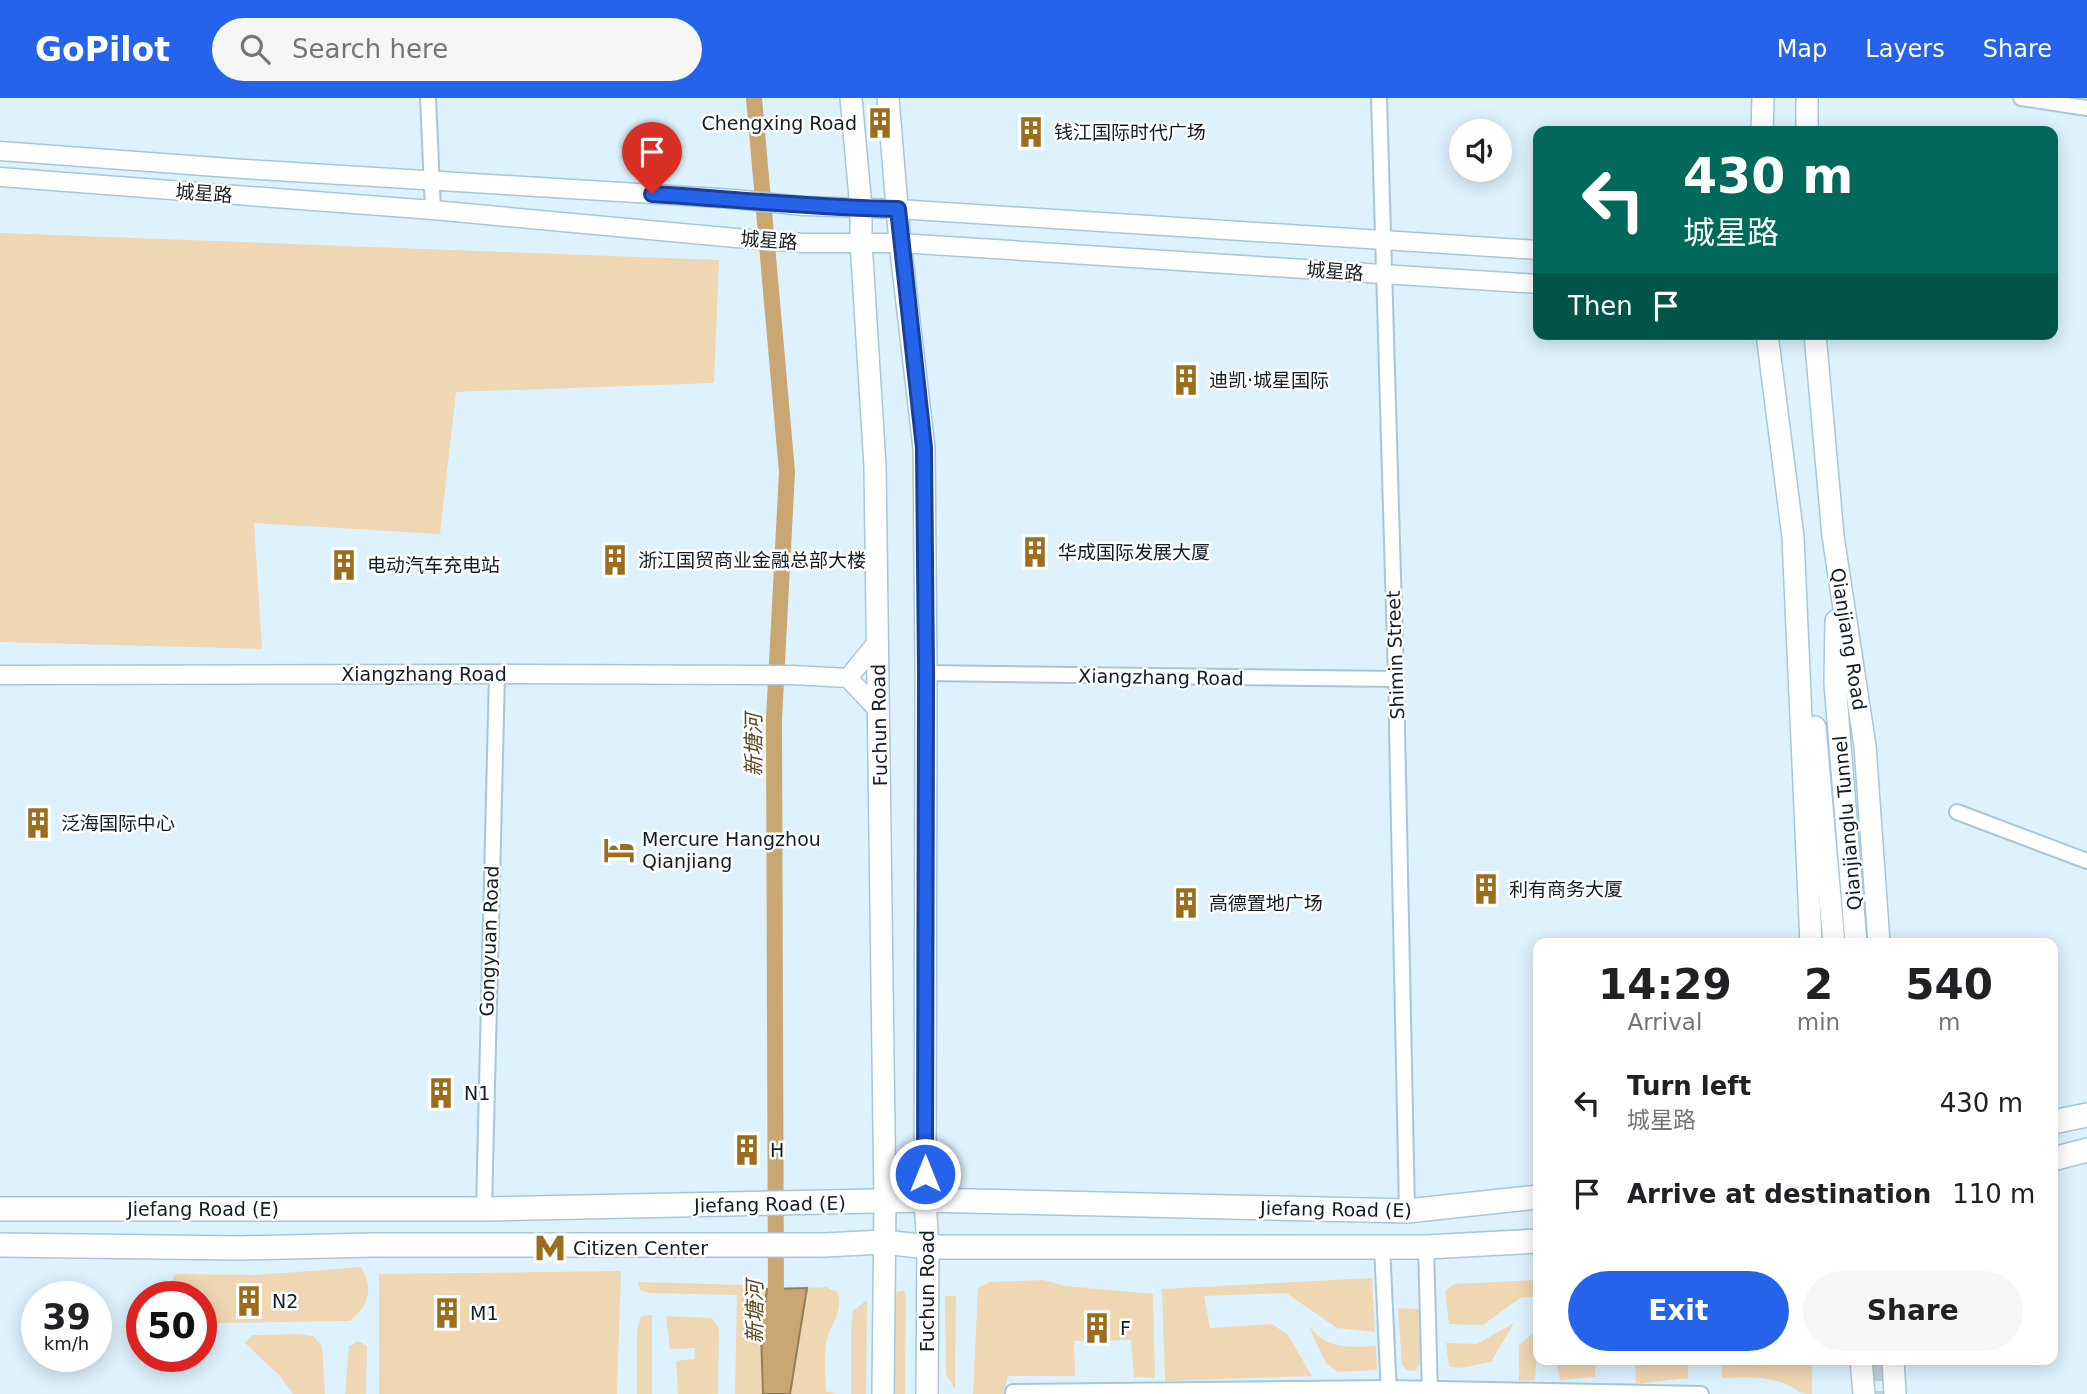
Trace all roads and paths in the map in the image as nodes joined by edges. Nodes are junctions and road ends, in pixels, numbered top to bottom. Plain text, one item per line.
1 (428, 98) edge
2 (851, 98) edge
3 (888, 98) edge
4 (1379, 98) edge
5 (1763, 98) edge
6 (1807, 98) edge
7 (2021, 98) edge
8 (2087, 108) edge
9 (1762, 126) edge
10 (1807, 126) edge
11 (0, 151) edge
12 (0, 177) edge
13 (430, 181) junction
14 (861, 208) junction
15 (898, 209) junction
16 (433, 210) junction
17 (1382, 239) junction
18 (861, 242) junction
19 (900, 243) junction
20 (1533, 250) edge
21 (1383, 274) junction
22 (1533, 284) edge
23 (1768, 340) edge
24 (1816, 340) edge
25 (1833, 536) junction
26 (1793, 537) junction
27 (878, 641) junction
28 (926, 673) junction
29 (497, 674) junction
30 (0, 676) edge
31 (848, 678) junction
32 (1396, 679) junction
33 (879, 711) junction
34 (1957, 812) dead end
35 (2087, 861) edge
36 (1811, 938) edge
37 (1834, 938) edge
38 (1856, 938) edge
39 (1879, 938) edge
40 (2087, 1115) edge
41 (2058, 1121) edge
42 (2087, 1150) edge
43 (2058, 1158) edge
44 (1533, 1198) edge
45 (925, 1200) junction
46 (885, 1202) junction
47 (0, 1209) edge
48 (484, 1209) junction
49 (1407, 1211) junction
50 (1533, 1241) edge
51 (884, 1242) junction
52 (0, 1245) edge
53 (1382, 1246) junction
54 (928, 1247) junction
55 (1426, 1247) junction
56 (1861, 1365) edge
57 (1893, 1365) edge
58 (1389, 1391) edge
59 (1430, 1392) edge
60 (883, 1394) edge
61 (927, 1394) edge
62 (1013, 1394) edge
63 (1701, 1394) edge
64 (1864, 1394) edge
65 (1895, 1394) edge

1 - 13 street
2 - 14 main road, Fuchun Road
3 - 15 main road, Fuchun Road
4 - 17 street, Shimin Street
5 - 9 main road
6 - 10 main road
7 - 8 street
11 - 13 street, 城星路
12 - 16 street, 城星路
13 - 14 street, 城星路
13 - 16 street
14 - 15 street, 城星路
14 - 18 main road, Fuchun Road
15 - 17 street, 城星路
15 - 19 main road, Fuchun Road
16 - 18 street, 城星路
17 - 20 street, 城星路
17 - 21 street, Shimin Street
18 - 19 street, 城星路
18 - 27 main road, Fuchun Road
19 - 21 street, 城星路
19 - 28 main road, Fuchun Road
21 - 22 street, 城星路
21 - 32 street, Shimin Street
23 - 26 main road
24 - 25 main road, Qianjiang Road
25 - 38 main road, Qianjianglu Tunnel
25 - 39 main road, Qianjiang Road
26 - 36 main road
26 - 37 main road, Qianjianglu Tunnel
27 - 31 street
27 - 33 main road, Fuchun Road
28 - 32 street, Xiangzhang Road
28 - 45 main road, Fuchun Road
29 - 30 street, Xiangzhang Road
29 - 31 street, Xiangzhang Road
29 - 48 street, Gongyuan Road
31 - 33 street
32 - 49 street, Shimin Street
33 - 46 main road, Fuchun Road
34 - 35 street
40 - 41 main road
42 - 43 main road
44 - 49 main road, Jiefang Road (E)
45 - 46 main road, Jiefang Road (E)
45 - 49 main road, Jiefang Road (E)
45 - 54 main road, Fuchun Road
46 - 48 main road, Jiefang Road (E)
46 - 51 main road, Fuchun Road
47 - 48 main road, Jiefang Road (E)
50 - 55 main road, Jiefang Road (E)
51 - 52 main road, Jiefang Road (E)
51 - 54 main road, Jiefang Road (E)
51 - 60 main road, Fuchun Road
53 - 54 main road, Jiefang Road (E)
53 - 55 main road, Jiefang Road (E)
53 - 58 street
54 - 61 main road, Fuchun Road
55 - 59 street
56 - 64 main road
57 - 65 main road
58 - 59 street
58 - 62 street
59 - 63 street

